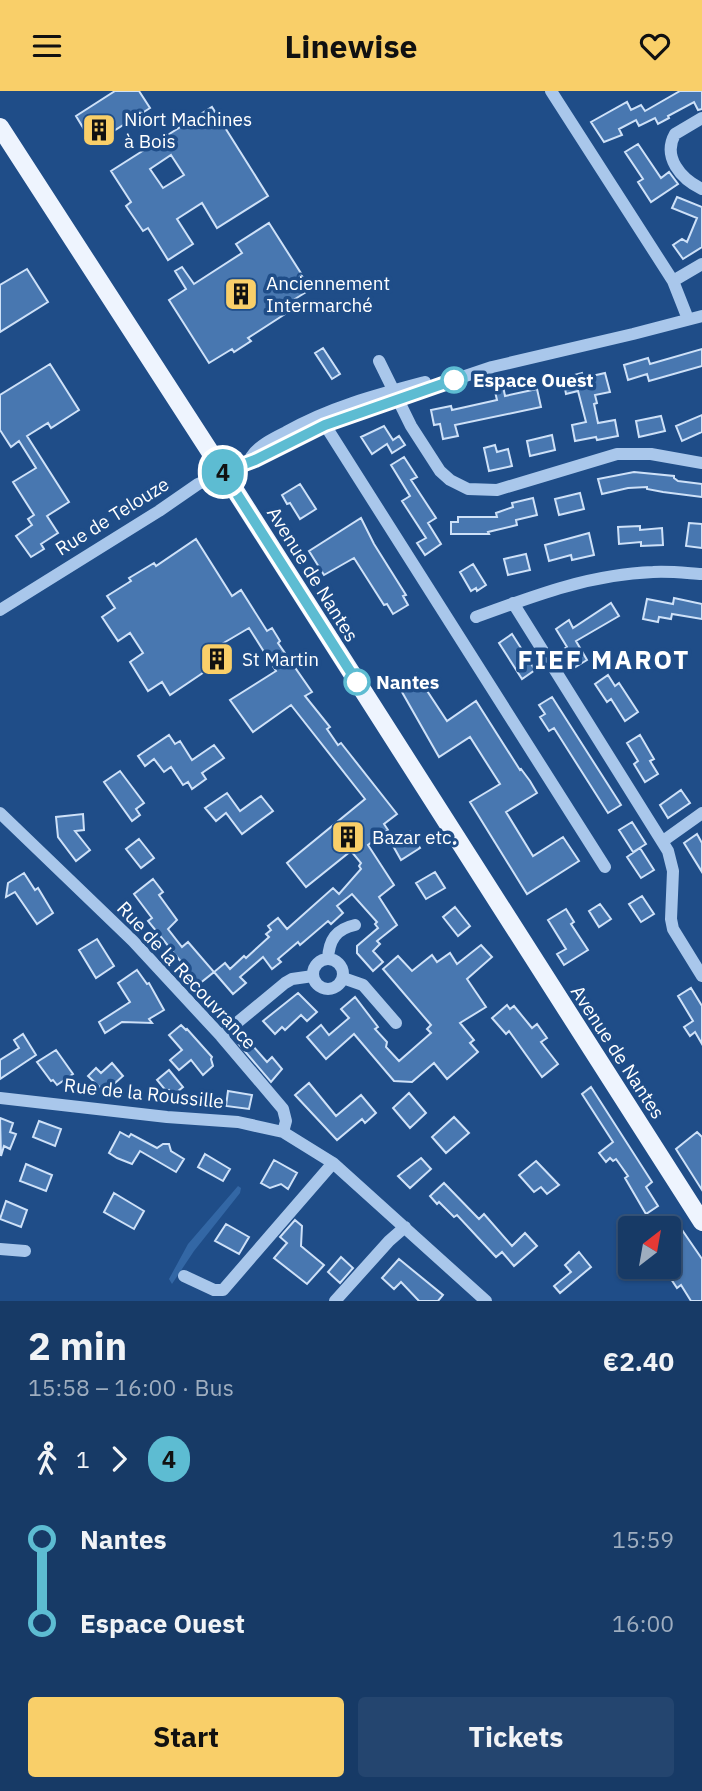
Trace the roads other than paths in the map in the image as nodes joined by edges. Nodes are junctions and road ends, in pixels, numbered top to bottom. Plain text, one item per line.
1 (551, 91) edge
2 (702, 118) edge
3 (0, 127) edge
4 (702, 189) edge
5 (702, 264) edge
6 (673, 281) junction
7 (702, 316) edge
8 (688, 319) junction
9 (379, 361) dead end
10 (398, 399) junction
11 (325, 425) junction
12 (248, 461) junction
13 (702, 463) edge
14 (223, 472) junction
15 (702, 574) edge
16 (513, 603) junction
17 (0, 610) edge
18 (475, 617) dead end
19 (0, 813) edge
20 (702, 813) edge
21 (663, 841) junction
22 (605, 867) dead end
23 (355, 925) dead end
24 (328, 959) junction
25 (313, 976) junction
26 (702, 976) edge
27 (343, 978) junction
28 (396, 1023) dead end
29 (221, 1036) junction
30 (0, 1098) edge
31 (283, 1132) junction
32 (333, 1163) junction
33 (702, 1222) edge
34 (405, 1227) junction
35 (0, 1249) edge
36 (25, 1251) dead end
37 (184, 1276) dead end
38 (335, 1301) edge
39 (486, 1301) edge

1 - 6 street
2 - 4 street
3 - 14 main road, Avenue de Nantes
5 - 6 street
6 - 8 street
7 - 8 street, Rue de Telouze
8 - 10 street, Rue de Telouze
9 - 10 street
10 - 11 street, Rue de Telouze
10 - 12 street, Rue de Telouze
10 - 13 street
11 - 12 street, Rue de Telouze
11 - 22 street
12 - 14 street, Rue de Telouze
14 - 17 street, Rue de Telouze
14 - 33 main road, Avenue de Nantes
15 - 16 street
16 - 18 street
16 - 21 street
19 - 29 street, Rue de la Recouvrance
20 - 21 street
21 - 26 street
23 - 24 street
24 - 25 street
24 - 27 street
25 - 27 street
25 - 29 street
27 - 28 street
29 - 31 street, Rue de la Recouvrance
30 - 31 street, Rue de la Roussille
31 - 32 street
32 - 34 street
32 - 37 street
34 - 38 street
34 - 39 street
35 - 36 street

